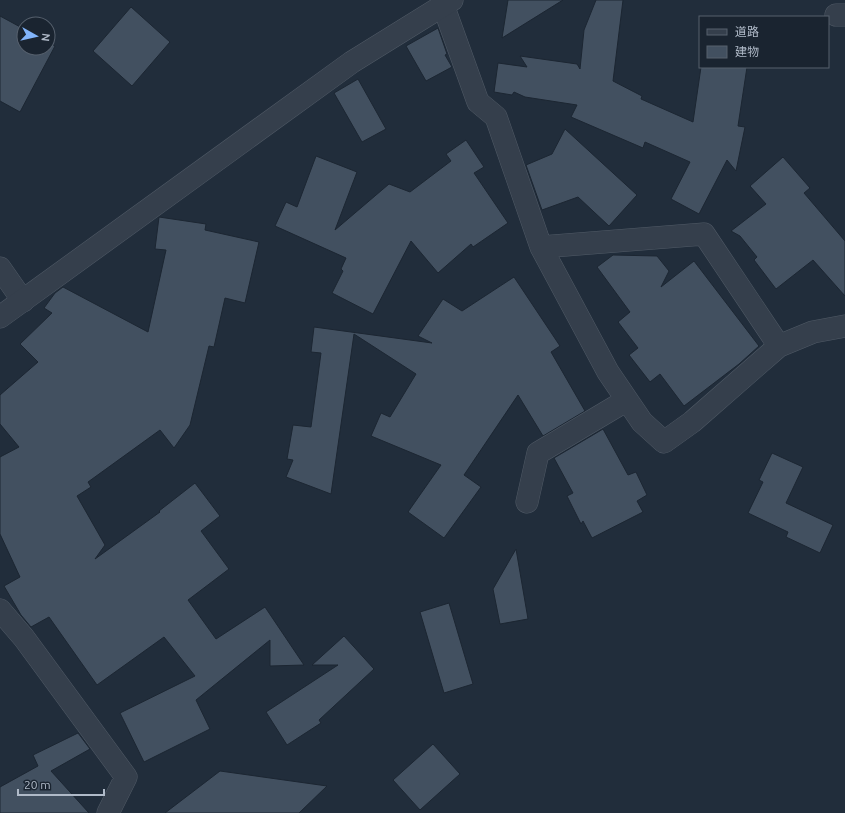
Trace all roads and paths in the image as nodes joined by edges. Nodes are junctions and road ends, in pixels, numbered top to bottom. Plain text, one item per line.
1 (448, 3) edge
2 (542, 247) junction
3 (0, 268) edge
4 (23, 301) junction
5 (0, 317) edge
6 (845, 326) edge
7 (780, 346) junction
8 (627, 400) junction
9 (527, 502) dead end
10 (0, 610) edge
11 (108, 813) edge

1 - 2 street
1 - 4 street
2 - 7 street
2 - 8 street
3 - 4 street
4 - 5 street
6 - 7 street
7 - 8 street
8 - 9 street
10 - 11 street

